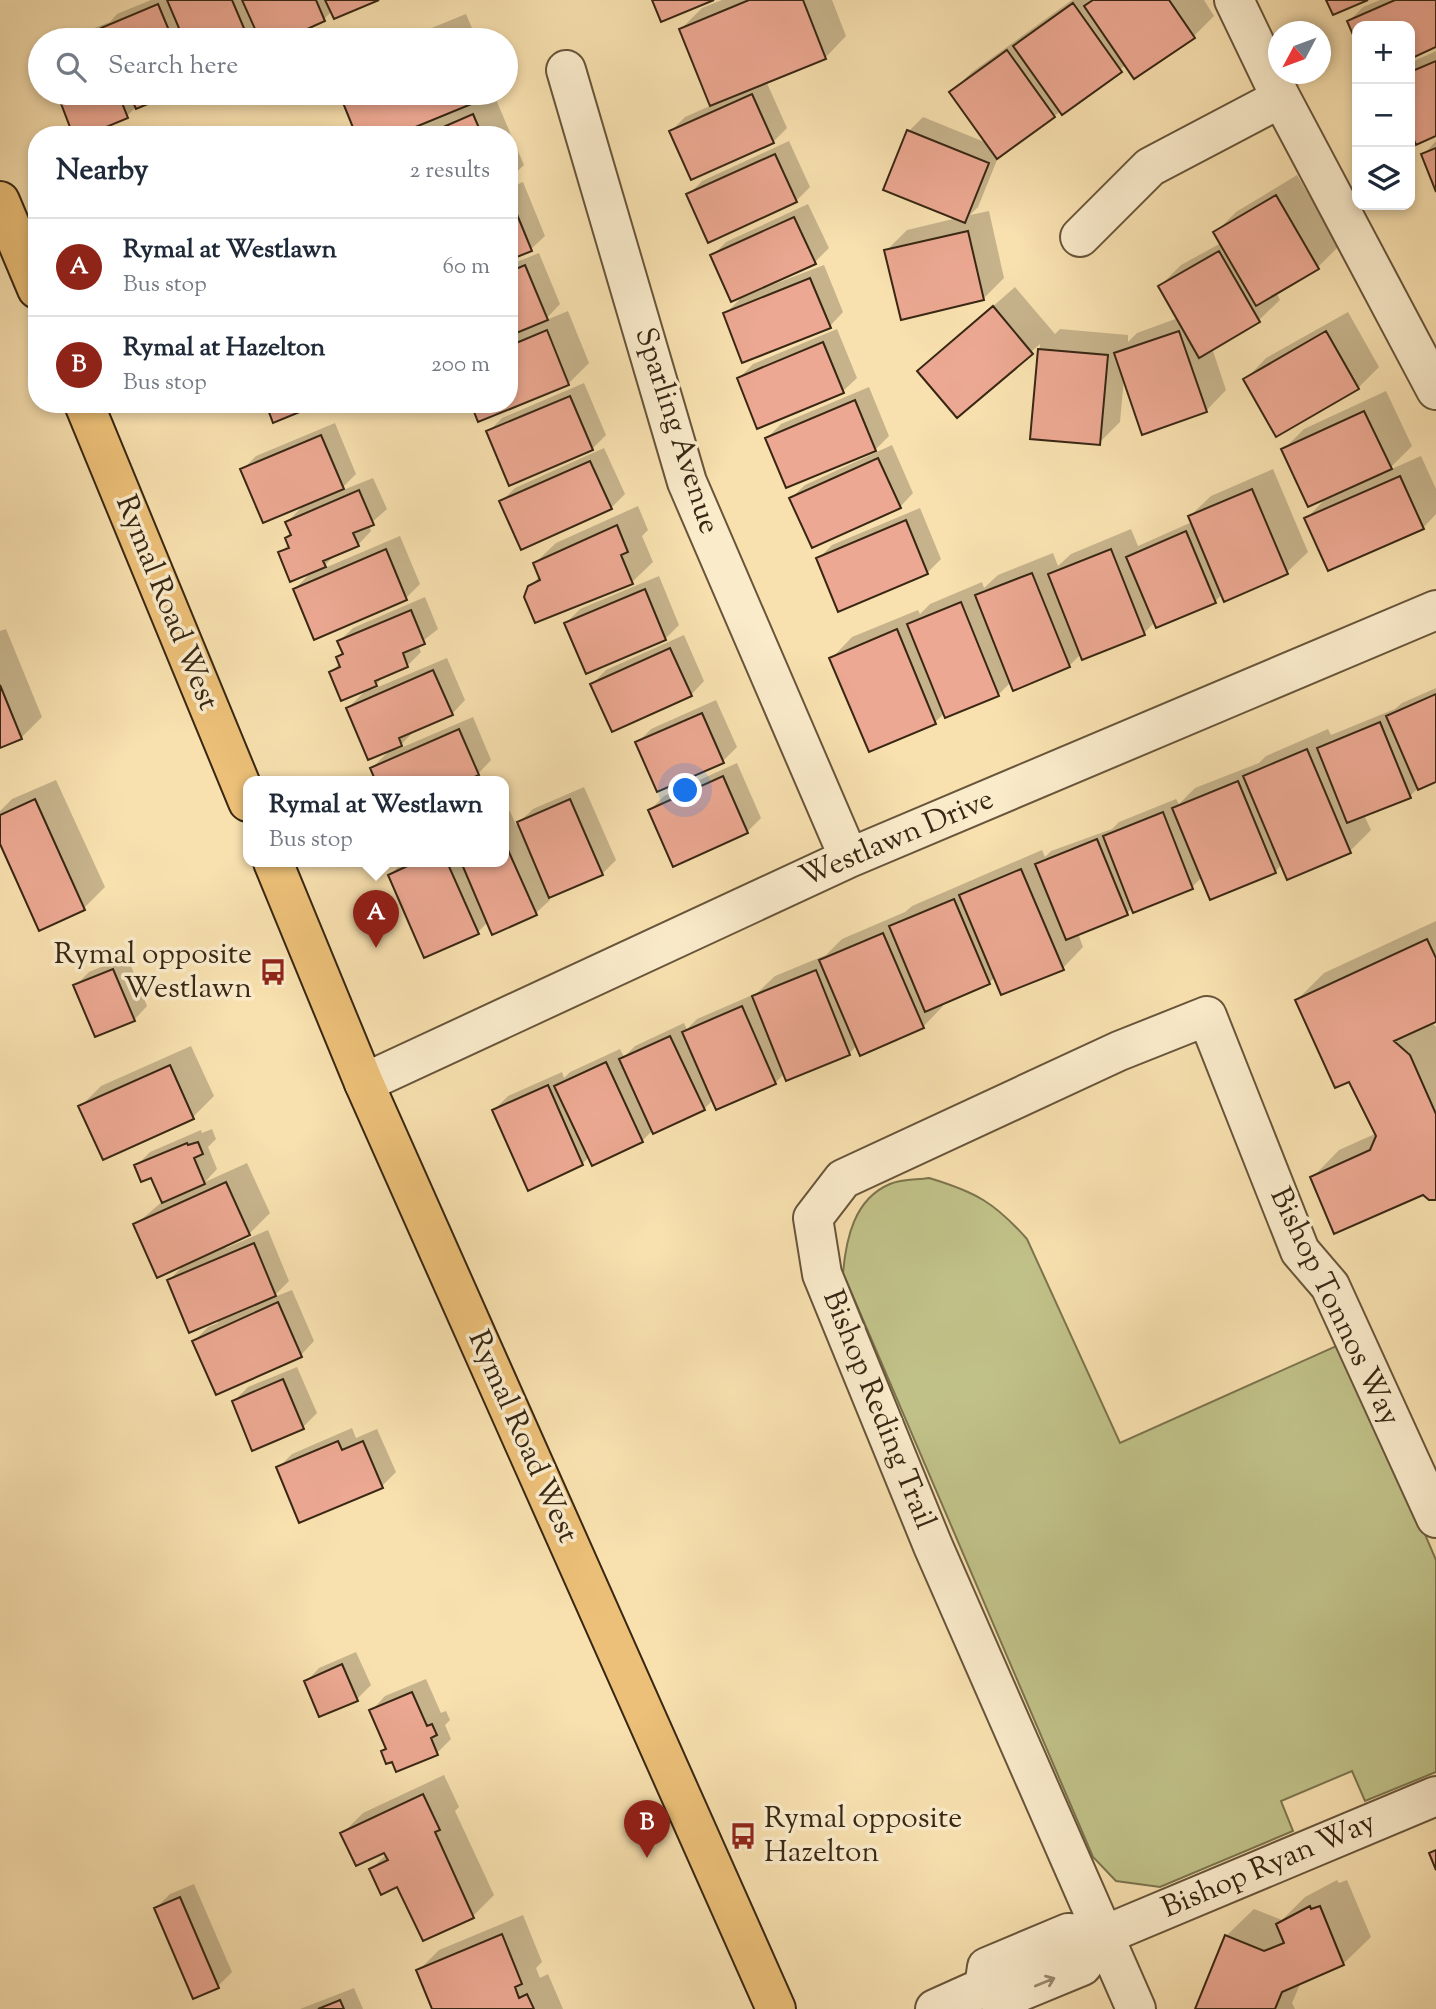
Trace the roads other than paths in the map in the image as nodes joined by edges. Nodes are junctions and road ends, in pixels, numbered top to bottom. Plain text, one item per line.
1 (1234, 0) edge
2 (566, 70) dead end
3 (1281, 98) junction
4 (0, 201) edge
5 (1080, 237) dead end
6 (28, 268) edge
7 (1436, 390) edge
8 (88, 413) edge
9 (1436, 610) edge
10 (243, 791) edge
11 (849, 858) junction
12 (275, 867) edge
13 (1207, 1016) joint
14 (364, 1083) junction
15 (1436, 1518) edge
16 (1436, 1796) edge
17 (1102, 1936) junction
18 (776, 2009) edge
19 (935, 2009) edge
20 (1136, 2009) edge

1 - 3 street
2 - 11 street, Sparling Avenue
3 - 5 street
3 - 7 street
4 - 6 main road
8 - 10 main road, Rymal Road West
9 - 11 street, Westlawn Drive
11 - 14 street, Westlawn Drive
12 - 14 main road, Rymal Road West
13 - 15 street, Bishop Tonnos Way
13 - 17 street, Bishop Reding Trail
14 - 18 main road, Rymal Road West
16 - 17 street, Bishop Ryan Way
17 - 19 street, Bishop Ryan Way
17 - 20 street, Bishop Reding Trail

